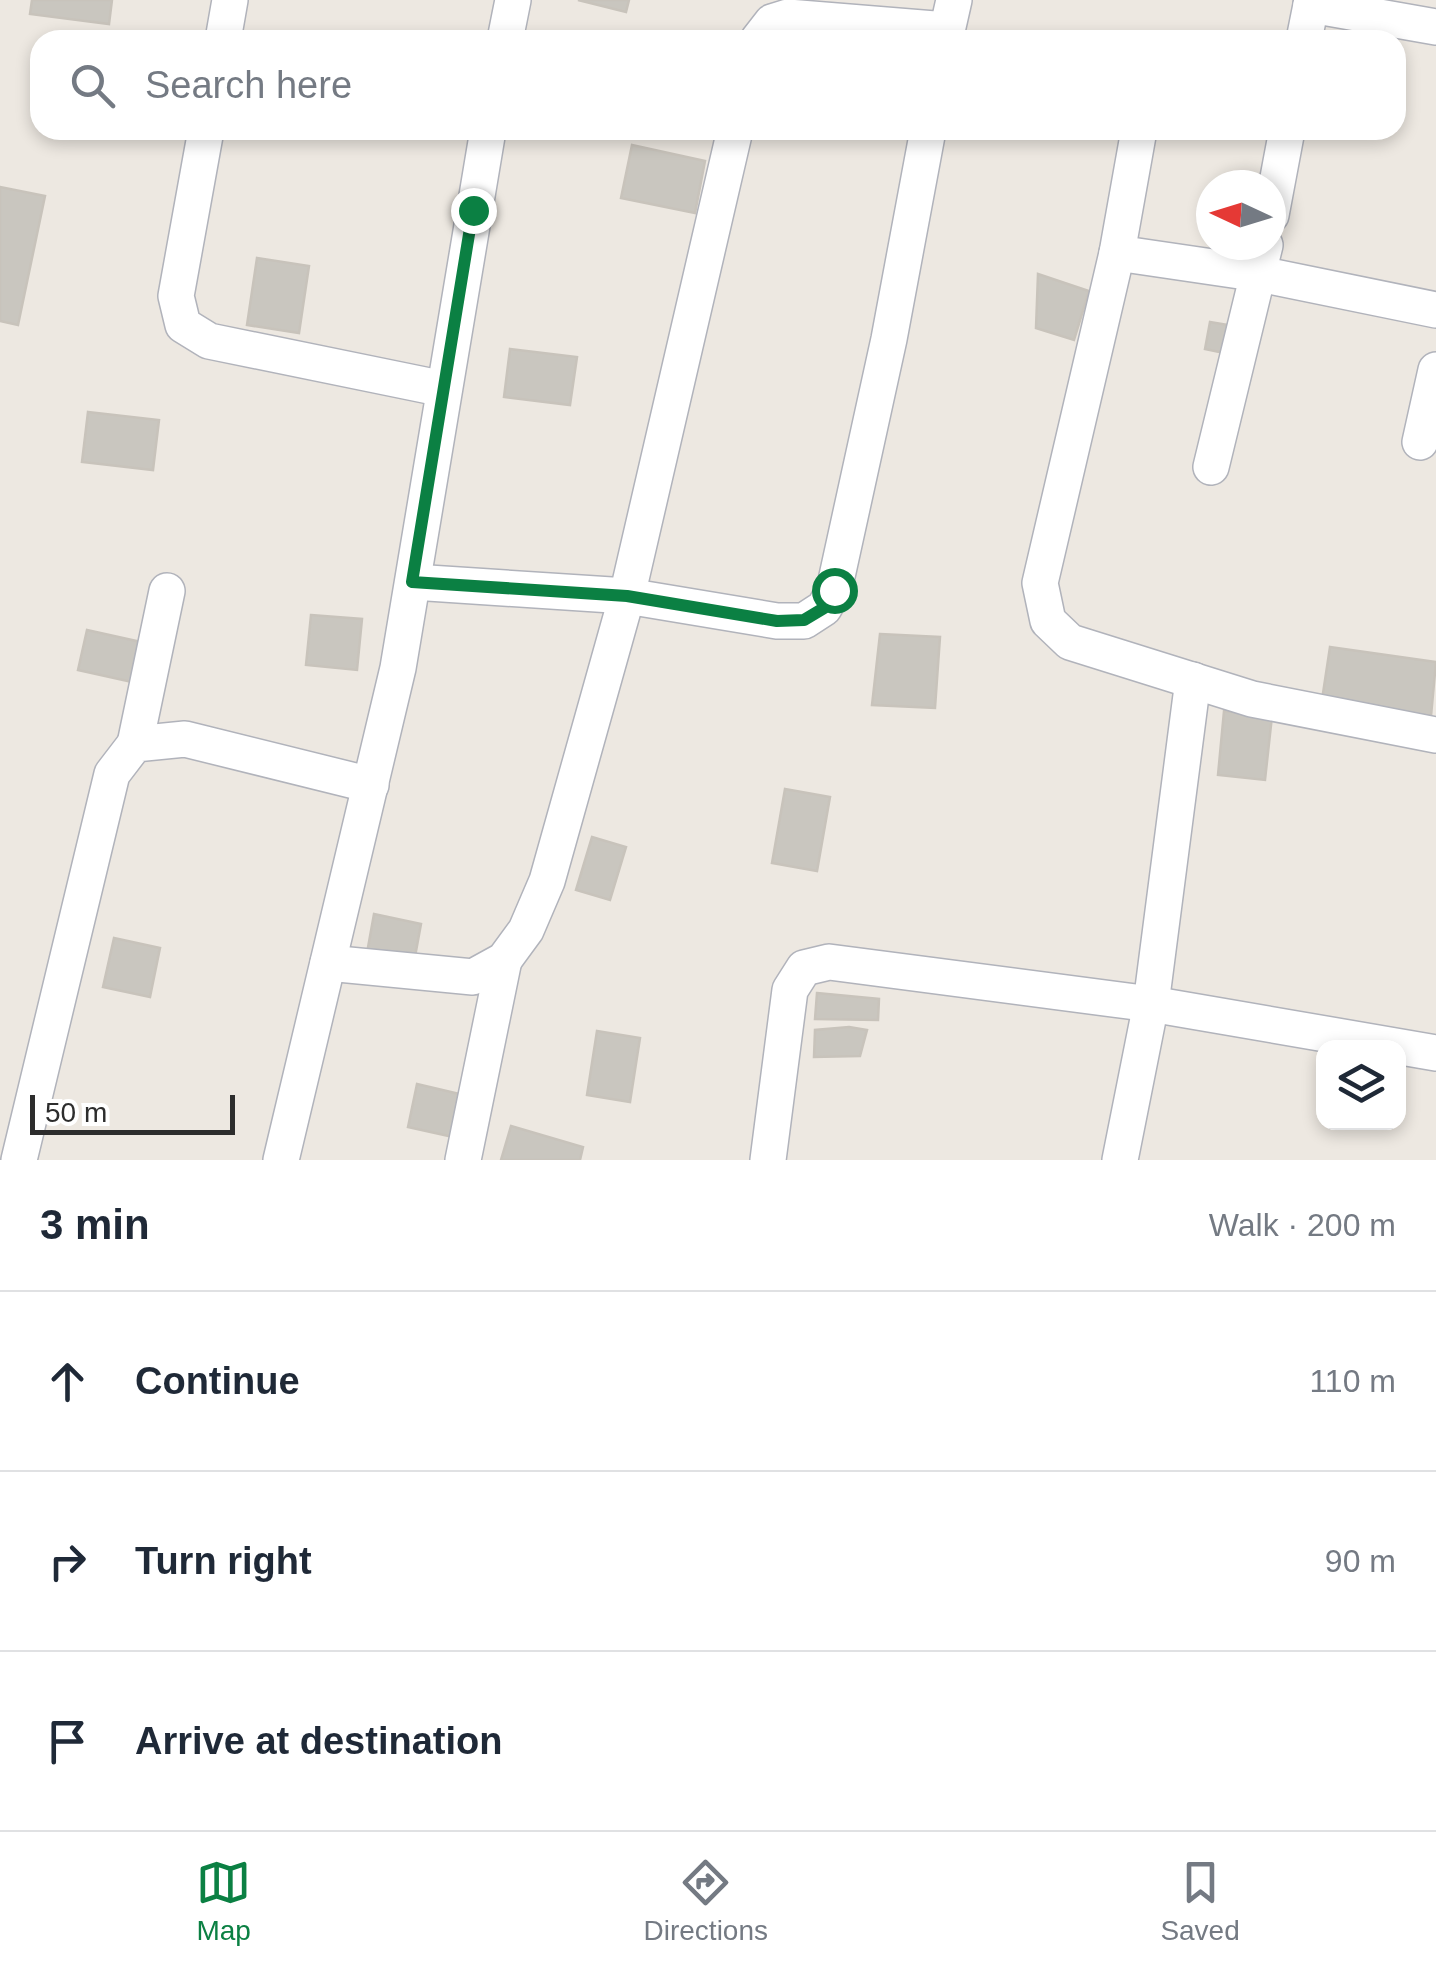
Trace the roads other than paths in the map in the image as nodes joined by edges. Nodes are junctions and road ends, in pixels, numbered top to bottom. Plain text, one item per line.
1 (230, 0) edge
2 (513, 0) edge
3 (1312, 2) edge
4 (949, 23) edge
5 (1436, 27) edge
6 (225, 30) edge
7 (508, 30) edge
8 (766, 30) edge
9 (1306, 30) edge
10 (204, 140) edge
11 (486, 140) edge
12 (733, 140) edge
13 (926, 140) edge
14 (1137, 140) edge
15 (1285, 140) edge
16 (1279, 170) edge
17 (1117, 253) junction
18 (1196, 257) edge
19 (1262, 260) edge
20 (1436, 310) edge
21 (1436, 370) edge
22 (444, 389) junction
23 (1420, 442) dead end
24 (1211, 467) dead end
25 (412, 582) junction
26 (168, 590) dead end
27 (627, 596) junction
28 (1193, 680) junction
29 (1436, 735) edge
30 (135, 744) junction
31 (370, 785) junction
32 (504, 960) junction
33 (328, 963) junction
34 (1151, 1004) junction
35 (1436, 1053) edge
36 (18, 1160) edge
37 (281, 1160) edge
38 (463, 1160) edge
39 (768, 1160) edge
40 (1120, 1160) edge

1 - 6 street
2 - 7 street
3 - 5 street
3 - 9 street
4 - 8 street
10 - 22 street
11 - 22 street
12 - 27 street
13 - 27 street
14 - 17 street
15 - 16 street
17 - 18 street
17 - 28 street
19 - 20 street
19 - 24 street
21 - 23 street
22 - 25 street
25 - 27 street
25 - 31 street
26 - 30 street
27 - 32 street
28 - 29 street
28 - 34 street
30 - 31 street
30 - 36 street
31 - 33 street
32 - 33 street
32 - 38 street
33 - 37 street
34 - 35 street
34 - 39 street
34 - 40 street

